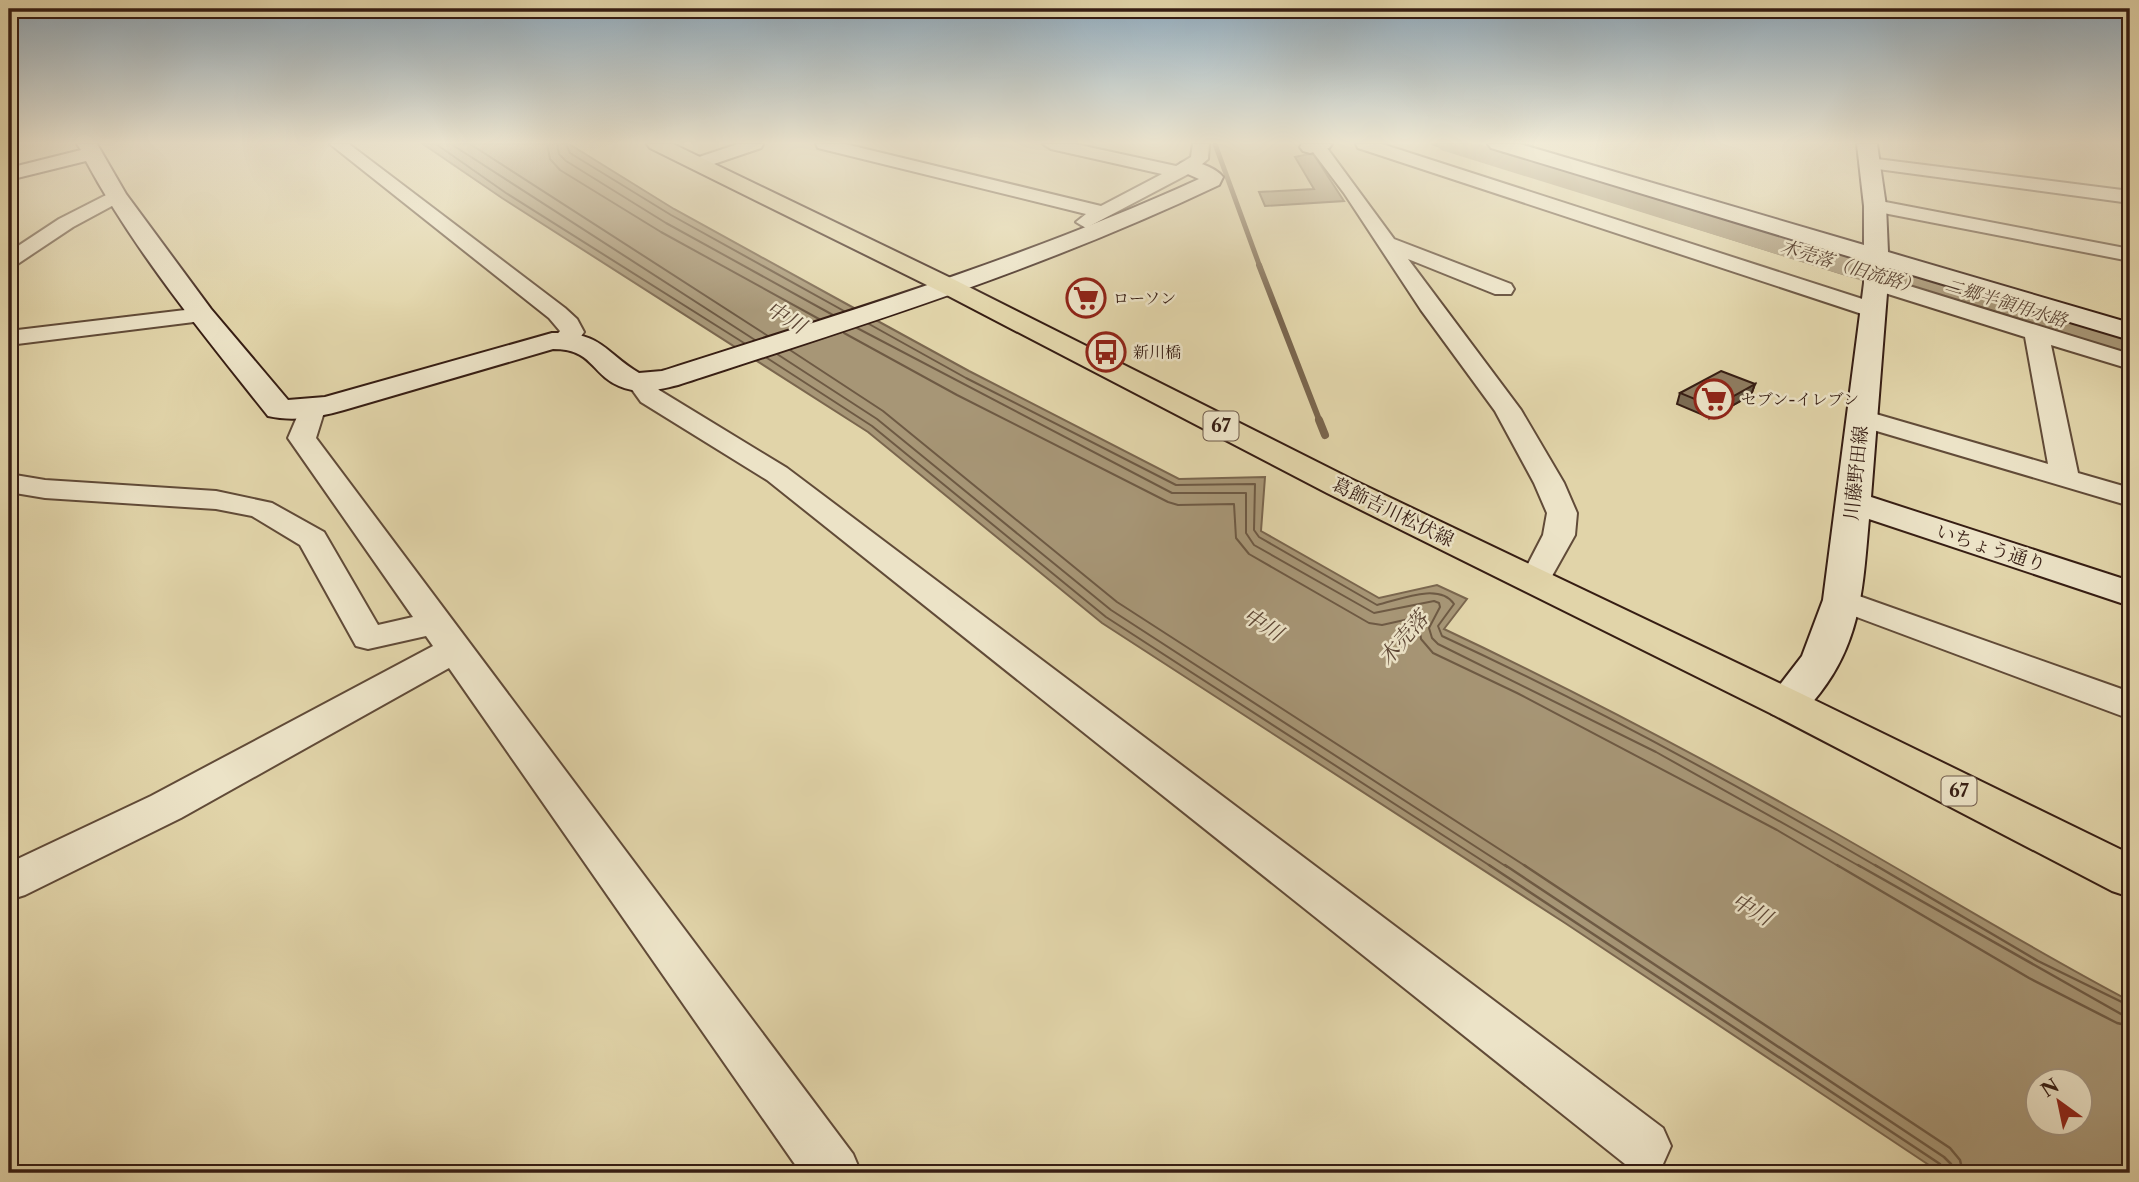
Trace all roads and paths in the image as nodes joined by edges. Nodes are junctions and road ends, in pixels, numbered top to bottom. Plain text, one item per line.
1 (110, 199) edge
2 (118, 199) edge
3 (409, 199) edge
4 (769, 199) edge
5 (1048, 199) edge
6 (1129, 199) edge
7 (1174, 199) edge
8 (1357, 199) edge
9 (1573, 199) edge
10 (1652, 199) edge
11 (1874, 199) edge
12 (1875, 206) junction
13 (1104, 213) junction
14 (1077, 226) dead end
15 (1387, 243) junction
16 (18, 247) edge
17 (2130, 255) edge
18 (9, 261) edge
19 (1876, 279) junction
20 (948, 286) junction
21 (1503, 289) dead end
22 (202, 315) junction
23 (2036, 332) junction
24 (2130, 332) edge
25 (9, 338) edge
26 (563, 341) junction
27 (2130, 362) edge
28 (654, 381) junction
29 (312, 409) junction
30 (1862, 418) junction
31 (2065, 478) junction
32 (9, 483) edge
33 (45, 489) junction
34 (9, 496) edge
35 (2130, 497) edge
36 (1852, 502) junction
37 (1530, 579) junction
38 (2130, 594) edge
39 (1842, 600) junction
40 (444, 637) junction
41 (1787, 704) junction
42 (2130, 706) edge
43 (2130, 877) edge
44 (9, 883) edge
45 (1644, 1146) dead end
46 (834, 1173) edge

1 - 16 street
2 - 22 street
3 - 26 street
4 - 20 main road, 葛飾吉川松伏線 / 67
5 - 13 street
6 - 13 street
7 - 20 street
8 - 15 street
9 - 19 street
10 - 19 street
11 - 12 street, 川藤野田線
12 - 17 street
12 - 19 street, 川藤野田線
13 - 14 street
15 - 21 street
15 - 37 street
16 - 18 street
19 - 23 street
19 - 24 street
19 - 30 street, 川藤野田線
20 - 28 street
20 - 37 main road, 葛飾吉川松伏線 / 67
22 - 25 street
22 - 29 street
23 - 27 street
23 - 31 street
26 - 28 street
26 - 29 street
28 - 45 street
29 - 40 street
30 - 31 street
30 - 36 street, 川藤野田線
31 - 35 street
32 - 33 street
33 - 34 street
33 - 40 street
36 - 38 street, いちょう通り
36 - 39 street, 川藤野田線
37 - 41 main road, 葛飾吉川松伏線 / 67
39 - 41 street, 川藤野田線
39 - 42 street
40 - 44 street
40 - 46 street
41 - 43 main road, 葛飾吉川松伏線 / 67

